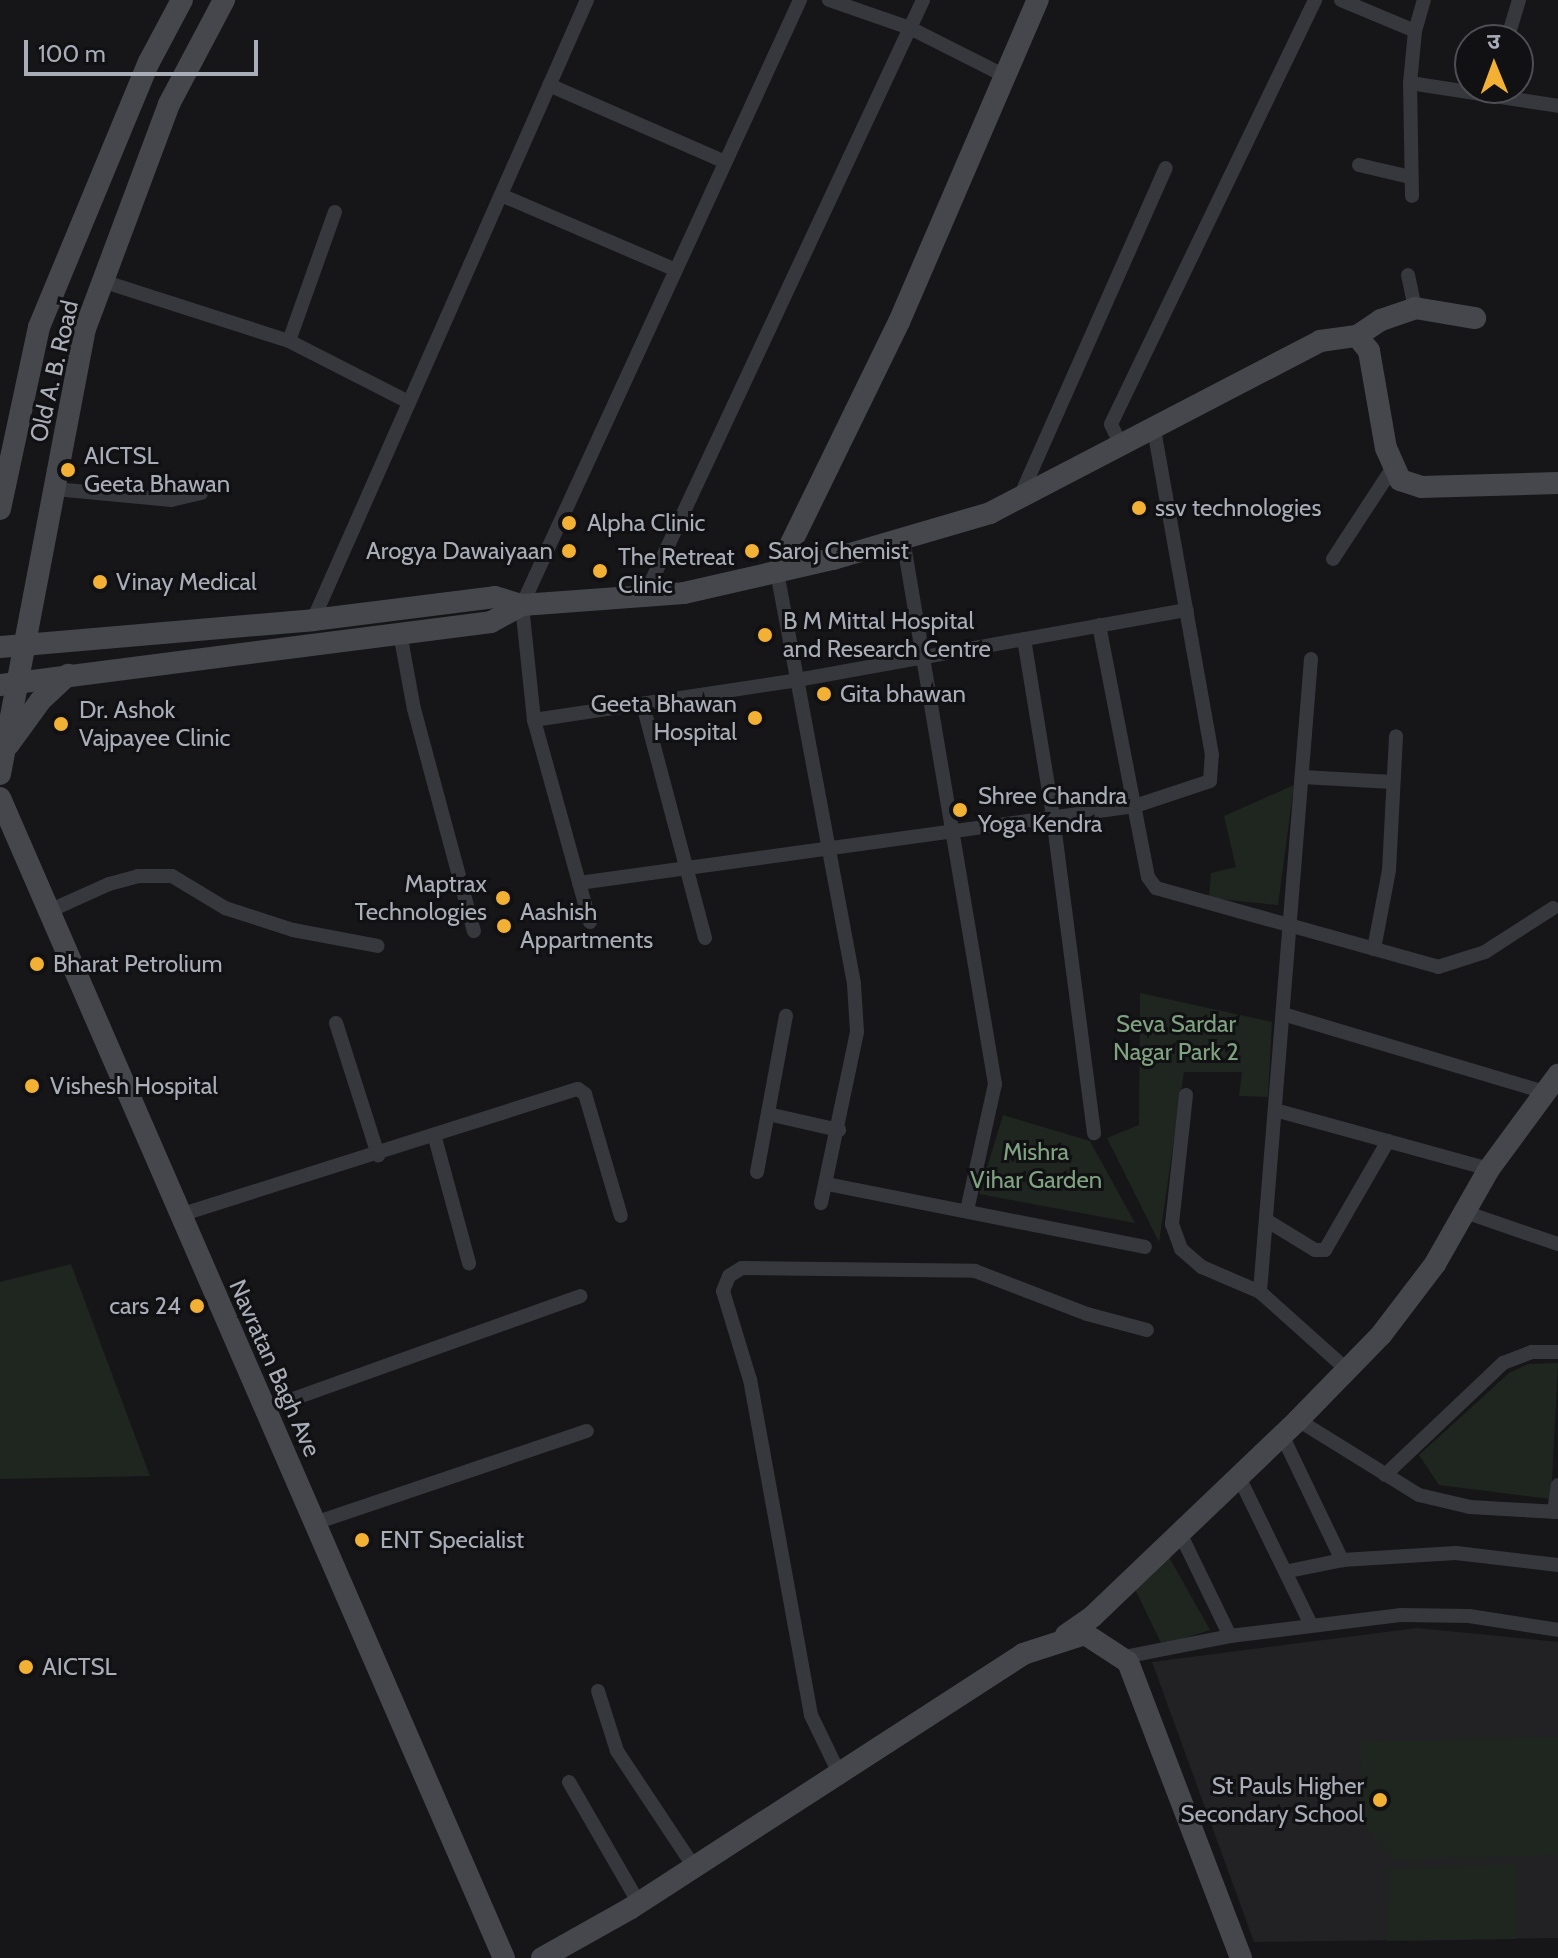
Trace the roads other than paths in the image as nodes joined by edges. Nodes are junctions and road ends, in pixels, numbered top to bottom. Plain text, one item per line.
1 (182, 0) edge
2 (224, 0) edge
3 (587, 0) edge
4 (800, 0) edge
5 (829, 0) edge
6 (923, 0) edge
7 (1038, 0) edge
8 (1315, 0) edge
9 (1341, 0) edge
10 (1424, 0) edge
11 (1519, 0) edge
12 (1512, 24) edge
13 (910, 28) junction
14 (1415, 31) junction
15 (1005, 76) junction
16 (1410, 83) junction
17 (549, 85) junction
18 (1454, 88) edge
19 (1534, 101) edge
20 (1558, 106) edge
21 (725, 162) junction
22 (1359, 165) dead end
23 (1166, 168) dead end
24 (1410, 177) junction
25 (501, 195) junction
26 (1412, 196) dead end
27 (335, 212) dead end
28 (676, 270) junction
29 (1408, 275) dead end
30 (102, 281) junction
31 (1415, 308) junction
32 (1475, 318) dead end
33 (1357, 336) junction
34 (289, 341) junction
35 (407, 401) junction
36 (1154, 430) junction
37 (1122, 447) junction
38 (1392, 469) junction
39 (1558, 483) edge
40 (55, 489) junction
41 (201, 493) dead end
42 (1019, 499) junction
43 (0, 509) edge
44 (903, 539) junction
45 (1333, 559) dead end
46 (777, 572) junction
47 (644, 597) junction
48 (522, 605) junction
49 (1187, 610) junction
50 (313, 620) junction
51 (1099, 625) junction
52 (400, 633) junction
53 (1024, 639) junction
54 (24, 646) junction
55 (0, 647) edge
56 (926, 657) junction
57 (1311, 659) dead end
58 (68, 675) junction
59 (797, 680) junction
60 (9, 684) edge
61 (643, 705) junction
62 (534, 720) junction
63 (1396, 736) dead end
64 (5, 750) junction
65 (0, 774) edge
66 (1302, 777) junction
67 (1393, 782) junction
68 (0, 798) edge
69 (1135, 806) junction
70 (1053, 817) junction
71 (955, 831) junction
72 (825, 849) junction
73 (686, 868) junction
74 (579, 883) junction
75 (1553, 908) dead end
76 (49, 911) junction
77 (590, 922) dead end
78 (1289, 928) junction
79 (474, 931) dead end
80 (705, 938) dead end
81 (378, 946) dead end
82 (1374, 949) junction
83 (1283, 1014) junction
84 (786, 1016) dead end
85 (336, 1023) dead end
86 (1550, 1083) edge
87 (1186, 1095) dead end
88 (1275, 1110) junction
89 (768, 1114) junction
90 (839, 1130) junction
91 (1094, 1133) dead end
92 (435, 1138) junction
93 (1388, 1141) junction
94 (378, 1155) junction
95 (1489, 1169) junction
96 (757, 1172) dead end
97 (827, 1184) junction
98 (821, 1203) dead end
99 (967, 1210) junction
100 (1462, 1211) junction
101 (180, 1215) junction
102 (621, 1216) dead end
103 (1266, 1220) junction
104 (1558, 1244) edge
105 (1145, 1247) dead end
106 (469, 1263) dead end
107 (1260, 1292) junction
108 (580, 1296) dead end
109 (1147, 1330) dead end
110 (1558, 1352) edge
111 (1345, 1368) junction
112 (265, 1409) junction
113 (1290, 1428) junction
114 (587, 1431) dead end
115 (1238, 1475) junction
116 (1385, 1475) junction
117 (1558, 1485) edge
118 (1556, 1512) edge
119 (315, 1523) junction
120 (1179, 1531) junction
121 (1342, 1560) junction
122 (1558, 1565) edge
123 (1289, 1571) junction
124 (1311, 1625) junction
125 (1558, 1630) edge
126 (1230, 1636) junction
127 (1064, 1637) junction
128 (1118, 1659) junction
129 (598, 1691) dead end
130 (839, 1773) junction
131 (569, 1782) dead end
132 (694, 1867) junction
133 (639, 1903) junction
134 (504, 1958) edge
135 (542, 1958) edge
136 (1225, 1958) edge
137 (1241, 1958) edge

1 - 43 street, Old A. B. Road
2 - 30 street, Old A. B. Road
3 - 17 street
4 - 21 street
5 - 13 street
6 - 13 street
7 - 15 street
8 - 37 street
9 - 14 street
10 - 14 street
11 - 12 street
13 - 15 street
13 - 47 street
14 - 16 street
15 - 46 street
16 - 18 street
16 - 24 street
17 - 21 street
17 - 25 street
19 - 20 street
21 - 28 street
22 - 24 street
23 - 42 street
24 - 26 street
25 - 28 street
25 - 35 street
27 - 34 street
28 - 48 street
29 - 31 street
30 - 34 street
30 - 40 street, Old A. B. Road
31 - 32 street
31 - 33 street
33 - 36 street
33 - 38 street
34 - 35 street
35 - 50 street
36 - 37 street
36 - 49 street
37 - 42 street
38 - 39 street
38 - 45 street
40 - 41 street
40 - 54 street, Old A. B. Road
42 - 44 street
44 - 46 street
44 - 56 street
46 - 47 street
46 - 59 street
47 - 48 street
48 - 50 street
48 - 52 street
48 - 62 street
49 - 51 street
49 - 69 street
50 - 54 street
51 - 53 street
51 - 69 street
52 - 58 street
52 - 79 street
53 - 56 street
53 - 70 street
54 - 55 street
54 - 60 street, Old A. B. Road
56 - 59 street
56 - 71 street
57 - 66 street
58 - 60 street
58 - 64 street
59 - 61 street
59 - 72 street
60 - 64 street, Old A. B. Road
61 - 62 street
61 - 73 street
62 - 74 street
63 - 67 street
64 - 65 street, Old A. B. Road
66 - 67 street
66 - 78 street
67 - 82 street
68 - 76 street, Navratan Bagh Ave
69 - 70 street
69 - 78 street
70 - 71 street
70 - 91 street
71 - 72 street
71 - 99 street
72 - 73 street
72 - 90 street
73 - 74 street
73 - 80 street
74 - 77 street
75 - 82 street
76 - 81 street
76 - 101 street, Navratan Bagh Ave
78 - 82 street
78 - 83 street
83 - 86 street
83 - 88 street
84 - 89 street
85 - 94 street
86 - 95 street
87 - 107 street
88 - 93 street
88 - 103 street
89 - 90 street
89 - 96 street
90 - 97 street
92 - 94 street
92 - 102 street
92 - 106 street
93 - 95 street
93 - 103 street
94 - 101 street
95 - 100 street
97 - 98 street
97 - 99 street
99 - 105 street
100 - 104 street
100 - 111 street
101 - 112 street, Navratan Bagh Ave
103 - 107 street
107 - 111 street
108 - 112 street
109 - 130 street
110 - 116 street
111 - 113 street
112 - 119 street, Navratan Bagh Ave
113 - 115 street
113 - 116 street
113 - 121 street
114 - 119 street
115 - 120 street
115 - 123 street
116 - 118 street
117 - 118 street
119 - 134 street, Navratan Bagh Ave
120 - 126 street
120 - 127 street
121 - 122 street
121 - 123 street
123 - 124 street
124 - 125 street
124 - 126 street
126 - 128 street
127 - 128 street
127 - 130 street
128 - 136 street
128 - 137 street
129 - 132 street
130 - 132 street
131 - 133 street
132 - 133 street
133 - 135 street

